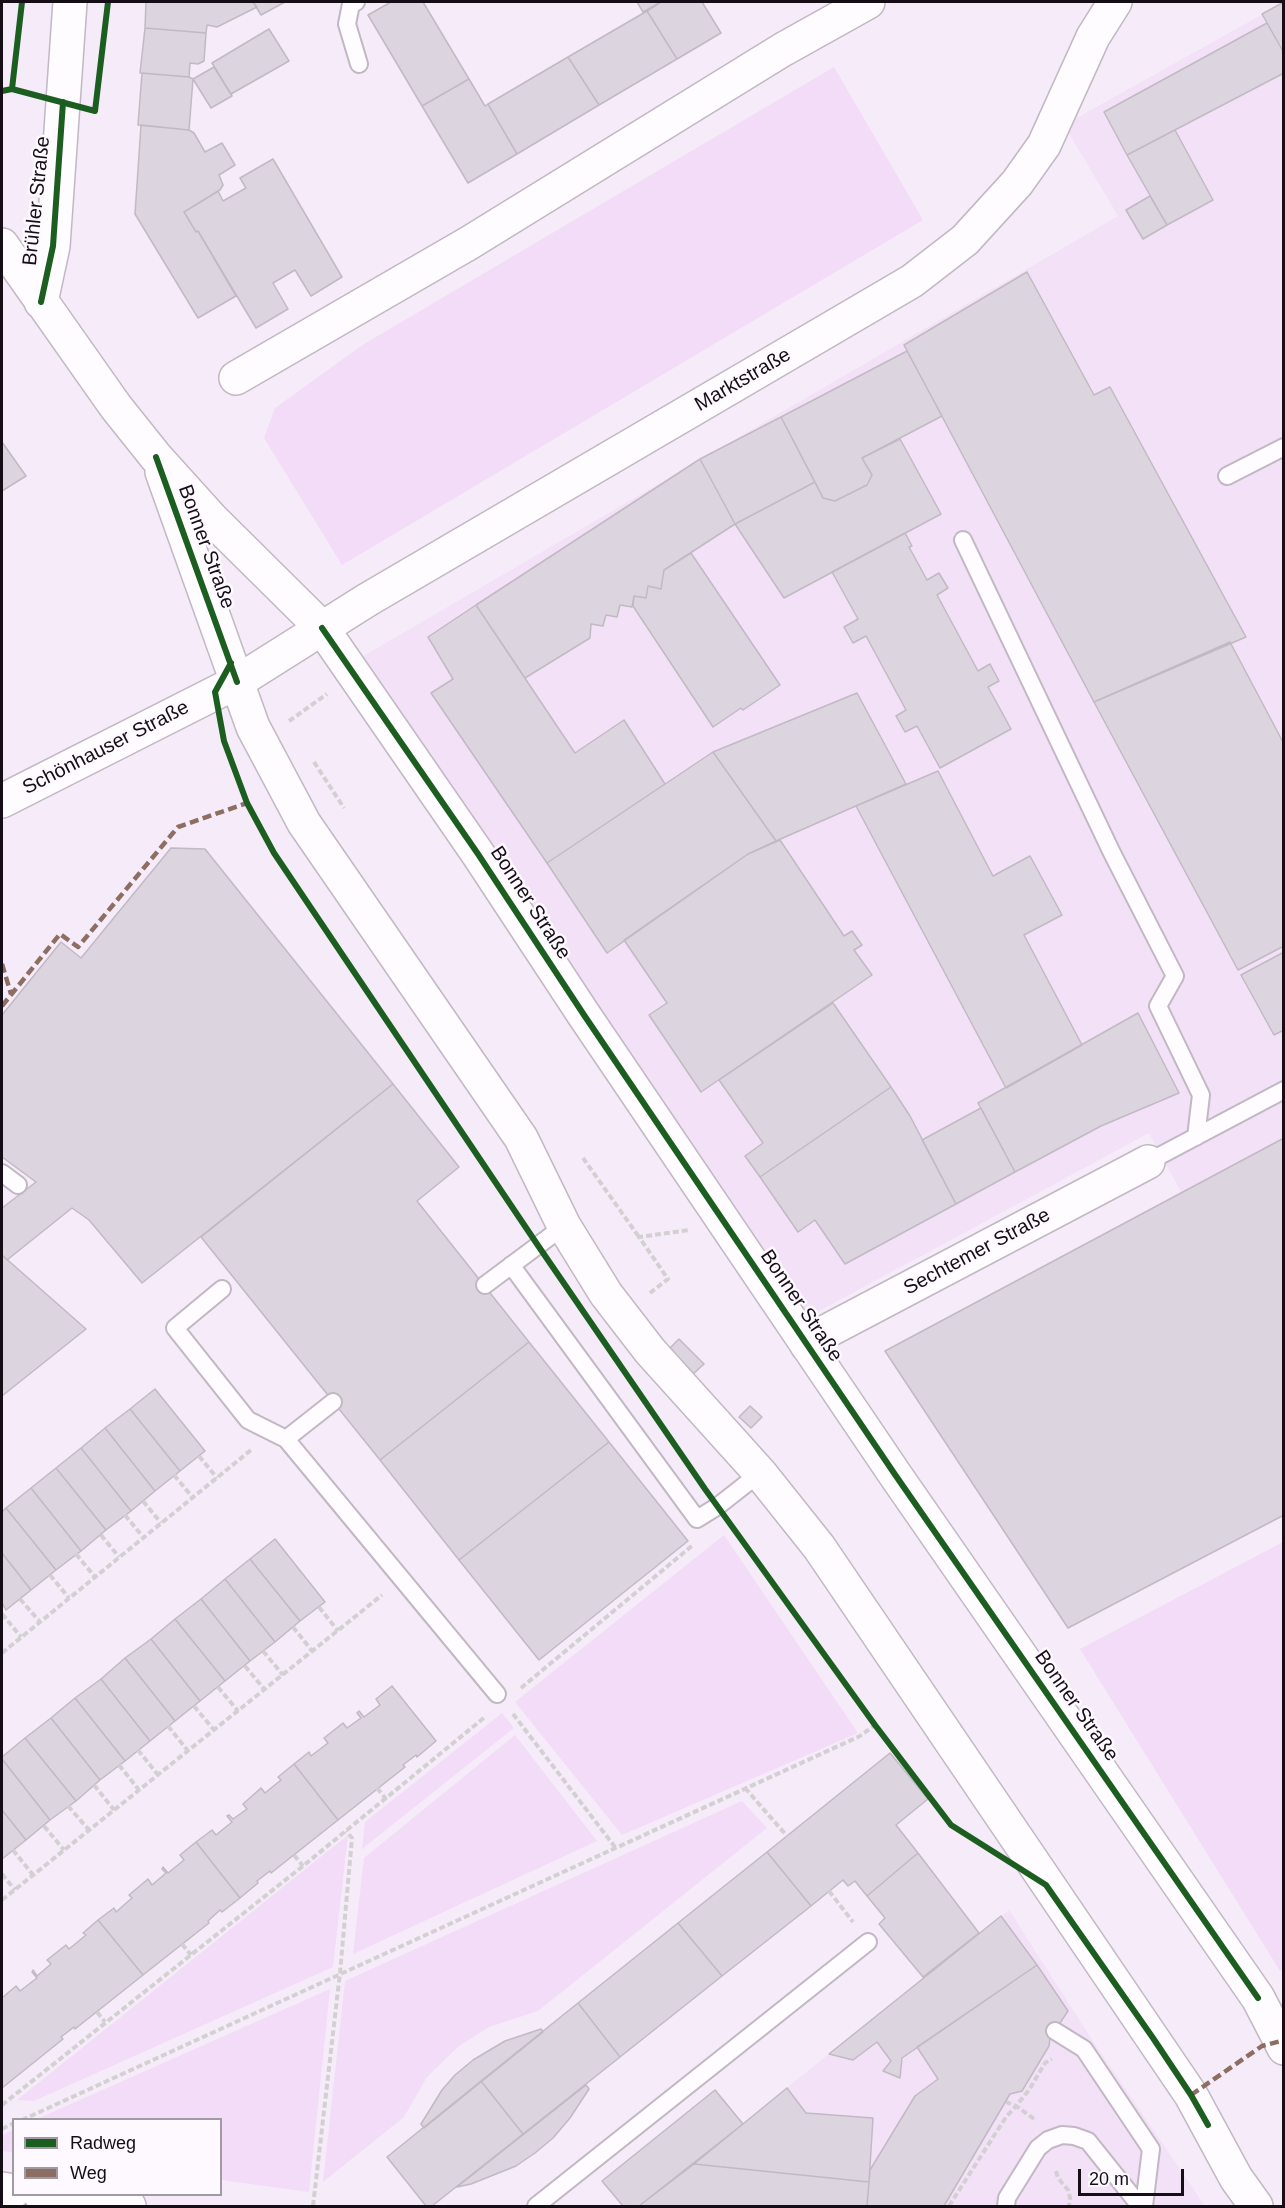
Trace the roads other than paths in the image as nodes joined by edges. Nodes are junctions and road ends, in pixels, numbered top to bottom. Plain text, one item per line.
1 (70, 2) edge
2 (356, 2) edge
3 (868, 2) edge
4 (1115, 2) edge
5 (359, 64) dead end
6 (2, 245) edge
7 (41, 302) junction
8 (236, 378) dead end
9 (1284, 447) edge
10 (156, 457) junction
11 (1227, 476) dead end
12 (963, 540) dead end
13 (322, 628) junction
14 (273, 660) joint
15 (237, 682) junction
16 (2, 801) edge
17 (1284, 1090) edge
18 (1196, 1137) junction
19 (1148, 1162) joint
20 (2, 1173) edge
21 (18, 1185) dead end
22 (564, 1226) junction
23 (512, 1265) junction
24 (485, 1285) dead end
25 (222, 1289) dead end
26 (807, 1345) junction
27 (333, 1402) dead end
28 (280, 1436) junction
29 (760, 1473) junction
30 (500, 1698) road end
31 (868, 1942) road end
32 (1271, 2000) edge
33 (1060, 2035) road end
34 (1284, 2048) edge
35 (55, 2196) edge
36 (129, 2206) edge
37 (536, 2206) edge
38 (1006, 2206) edge
39 (1142, 2206) edge
40 (1256, 2206) edge

1 - 7 main road, Brühler Straße
2 - 5 lane
3 - 8 main road
4 - 13 main road, Marktstraße
6 - 7 main road, Bonner Straße
7 - 10 main road, Bonner Straße
9 - 11 lane
10 - 13 main road, Bonner Straße
10 - 15 main road, Bonner Straße
12 - 18 lane
13 - 14 main road, Marktstraße
13 - 26 main road, Bonner Straße
14 - 15 main road, Schönhauser Straße
15 - 16 main road, Schönhauser Straße
15 - 22 main road, Bonner Straße
17 - 18 lane
18 - 19 lane
19 - 26 main road, Sechtemer Straße
20 - 21 lane
22 - 23 lane
22 - 29 main road, Bonner Straße
23 - 24 lane
23 - 29 lane
25 - 28 lane
26 - 32 main road, Bonner Straße
27 - 28 lane
28 - 30 lane
29 - 40 main road, Bonner Straße
31 - 37 lane
32 - 34 main road, Bonner Straße
33 - 39 lane
35 - 36 main road
38 - 39 lane

